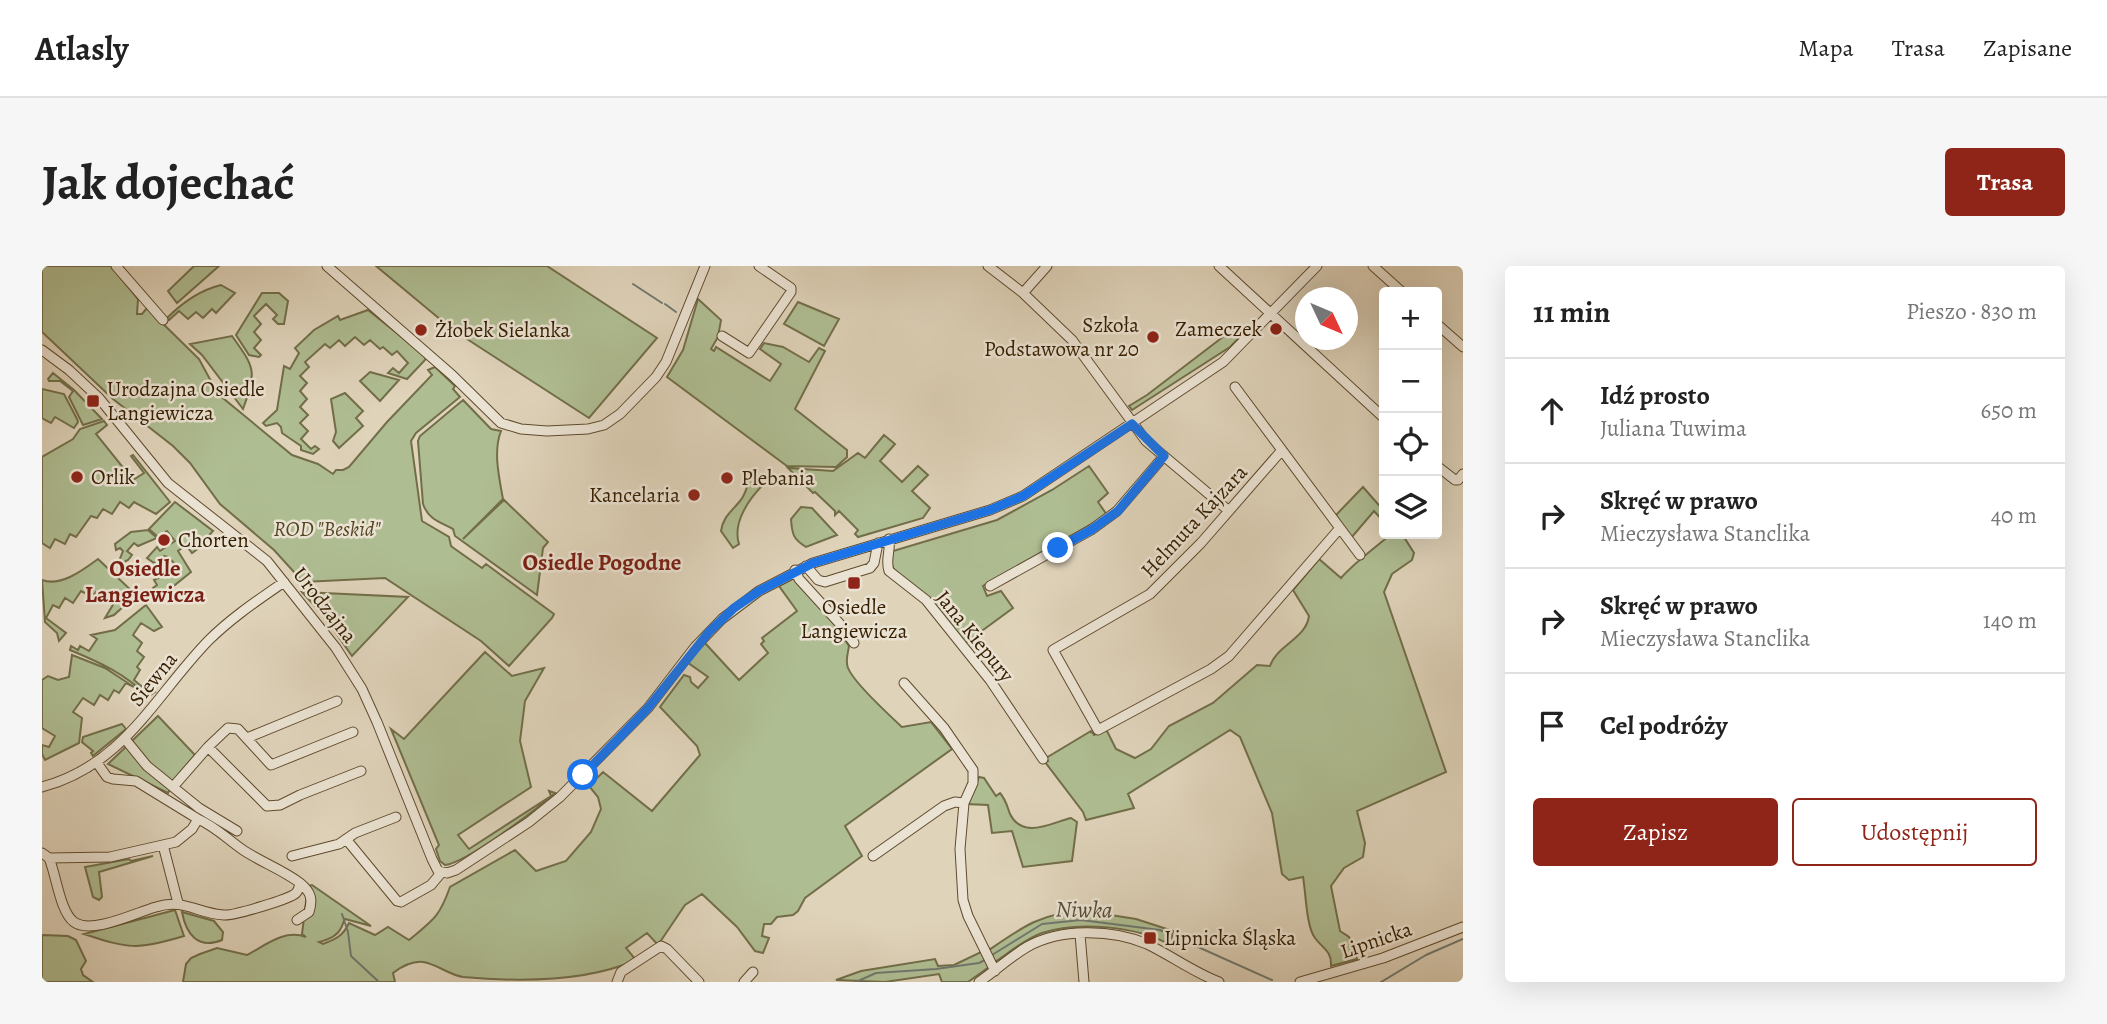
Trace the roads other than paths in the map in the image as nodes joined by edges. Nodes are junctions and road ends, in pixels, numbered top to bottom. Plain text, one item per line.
1 (116, 266) edge
2 (327, 266) edge
3 (705, 266) edge
4 (759, 266) edge
5 (988, 266) edge
6 (1047, 266) edge
7 (1219, 266) edge
8 (1317, 266) edge
9 (1373, 266) edge
10 (1396, 287) edge
11 (1023, 293) junction
12 (1272, 315) junction
13 (163, 320) dead end
14 (1442, 328) edge
15 (722, 336) dead end
16 (1463, 347) edge
17 (42, 350) edge
18 (1235, 387) dead end
19 (1379, 413) edge
20 (1132, 424) junction
21 (1282, 450) junction
22 (1164, 456) junction
23 (1442, 468) edge
24 (1460, 477) edge
25 (1229, 511) junction
26 (1340, 528) junction
27 (889, 539) junction
28 (877, 543) junction
29 (1360, 555) dead end
30 (806, 566) junction
31 (796, 570) junction
32 (284, 582) junction
33 (990, 586) dead end
34 (854, 643) dead end
35 (904, 683) dead end
36 (337, 701) dead end
37 (353, 732) dead end
38 (247, 738) junction
39 (125, 740) junction
40 (208, 747) junction
41 (1043, 759) dead end
42 (97, 763) junction
43 (361, 771) dead end
44 (42, 787) edge
45 (173, 787) junction
46 (964, 803) junction
47 (396, 817) dead end
48 (198, 819) junction
49 (237, 831) dead end
50 (346, 839) junction
51 (163, 845) junction
52 (45, 855) edge
53 (292, 856) dead end
54 (873, 856) dead end
55 (444, 873) junction
56 (300, 883) junction
57 (178, 903) junction
58 (297, 920) dead end
59 (1463, 927) edge
60 (1080, 934) junction
61 (995, 971) junction
62 (753, 972) dead end
63 (617, 982) edge
64 (699, 982) edge
65 (744, 982) edge
66 (979, 982) edge
67 (1084, 982) edge
68 (1219, 982) edge
69 (1300, 982) edge

1 - 13 street
2 - 3 street
4 - 15 street
5 - 11 street
6 - 11 street
7 - 12 street
8 - 12 street
9 - 10 street
11 - 20 street
12 - 19 street
12 - 20 street
14 - 16 street
17 - 32 street, Urodzajna
18 - 21 street
20 - 22 street
20 - 27 street
21 - 25 street, Helmuta Kajzara
21 - 26 street
22 - 25 street
22 - 33 street
23 - 24 street
25 - 26 street, Helmuta Kajzara
26 - 29 street
27 - 28 street
27 - 41 street, Jana Kiepury
28 - 30 street
28 - 30 street
30 - 31 street
31 - 34 street
31 - 55 street
32 - 39 street, Siewna
32 - 55 street, Urodzajna
35 - 46 street
36 - 38 street
37 - 38 street
38 - 40 street
39 - 42 street, Siewna
39 - 45 street
40 - 43 street
40 - 45 street
42 - 44 street, Siewna
42 - 48 street
45 - 49 street
46 - 54 street
46 - 61 street
47 - 50 street
48 - 51 street
48 - 56 street
50 - 53 street
50 - 55 street
51 - 52 street
51 - 57 street
52 - 57 street
56 - 57 street
56 - 58 street
59 - 69 street, Lipnicka
60 - 61 street
60 - 67 street
60 - 68 street
61 - 66 street
62 - 65 street
63 - 64 street

